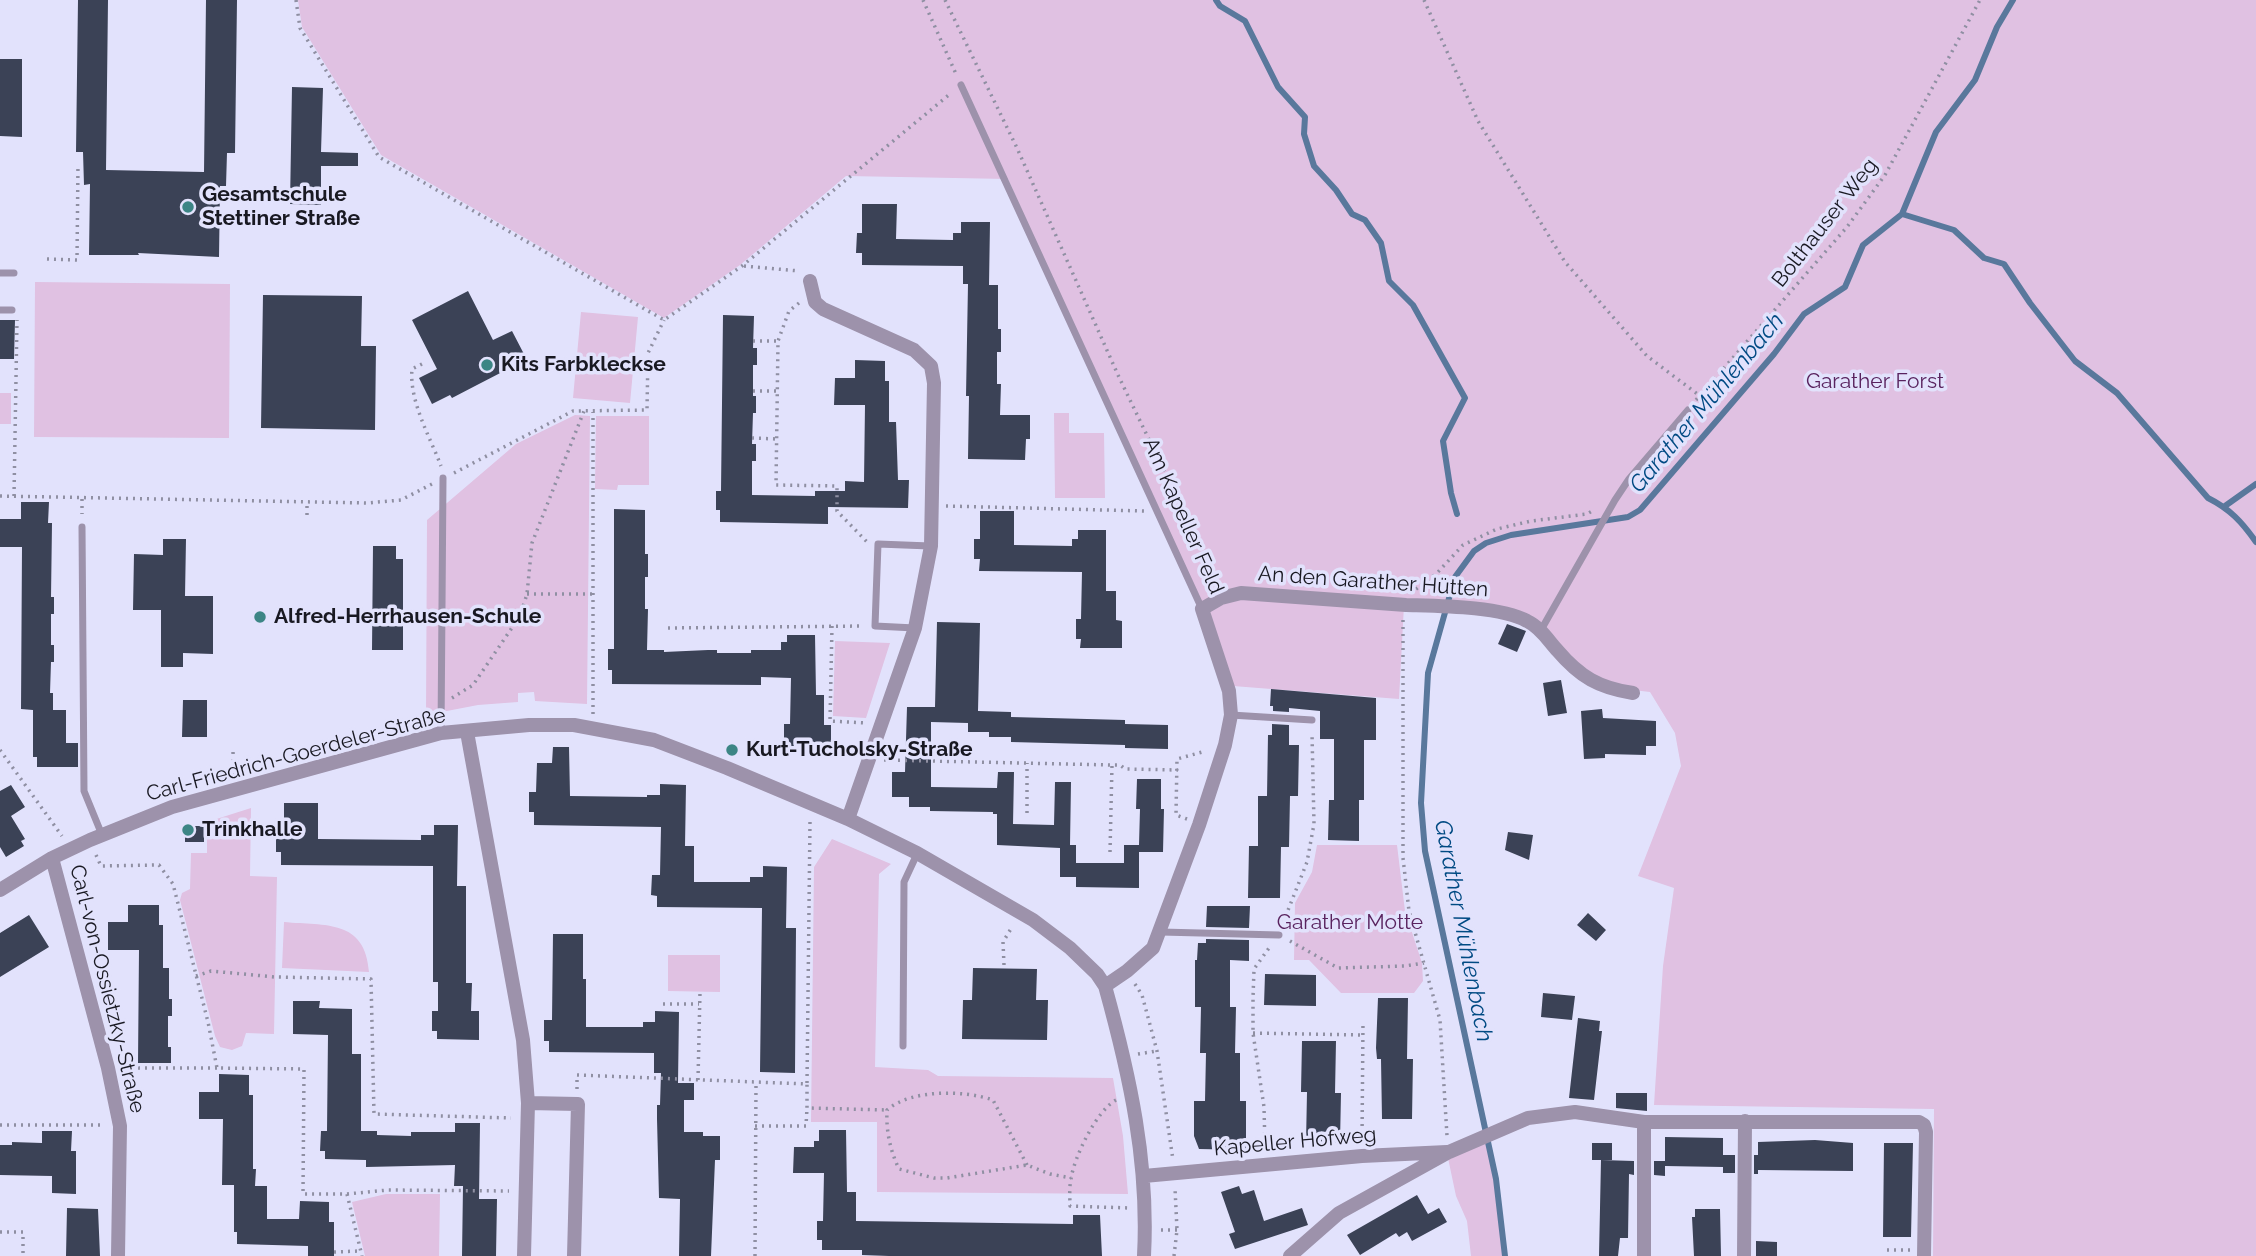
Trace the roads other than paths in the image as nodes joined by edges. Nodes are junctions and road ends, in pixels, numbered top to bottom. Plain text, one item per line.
1 (961, 85) road end
2 (0, 273) edge
3 (14, 273) dead end
4 (811, 287) road end
5 (14, 309) road end
6 (0, 310) edge
7 (1688, 410) road end
8 (443, 478) road end
9 (82, 527) dead end
10 (931, 546) junction
11 (1202, 608) junction
12 (915, 628) junction
13 (1540, 630) junction
14 (1633, 693) dead end
15 (1231, 715) junction
16 (1312, 720) dead end
17 (467, 732) junction
18 (442, 733) junction
19 (848, 819) junction
20 (96, 838) junction
21 (917, 853) junction
22 (52, 858) junction
23 (0, 890) edge
24 (1161, 932) junction
25 (1279, 935) road end
26 (1105, 986) junction
27 (903, 1046) dead end
28 (528, 1103) junction
29 (1745, 1121) junction
30 (1644, 1122) junction
31 (1448, 1152) junction
32 (1144, 1176) junction
33 (118, 1256) edge
34 (524, 1256) edge
35 (574, 1256) edge
36 (1144, 1256) edge
37 (1290, 1256) edge
38 (1644, 1256) edge
39 (1744, 1256) edge
40 (1924, 1256) edge

1 - 11 lane, Am Kapeller Feld
2 - 3 lane
4 - 10 street
5 - 6 lane
7 - 13 lane
8 - 18 lane
9 - 20 lane
10 - 12 street
10 - 12 lane
11 - 13 street, An den Garather Hütten
11 - 15 street, Am Kapeller Feld
12 - 19 street
13 - 14 street, An den Garather Hütten
15 - 16 lane
15 - 24 street, Am Kapeller Feld
17 - 18 street, Carl-Friedrich-Goerdeler-Straße
17 - 19 street, Carl-Friedrich-Goerdeler-Straße
17 - 28 street
18 - 20 street, Carl-Friedrich-Goerdeler-Straße
19 - 21 street, Carl-Friedrich-Goerdeler-Straße
20 - 22 street, Carl-Friedrich-Goerdeler-Straße
21 - 26 street, Carl-Friedrich-Goerdeler-Straße
21 - 27 lane
22 - 23 street, Carl-Friedrich-Goerdeler-Straße
22 - 33 street, Carl-von-Ossietzky-Straße
24 - 25 lane
24 - 26 street, Am Kapeller Feld
26 - 32 street, Carl-Friedrich-Goerdeler-Straße
28 - 34 street
28 - 35 street
29 - 30 street, Kapeller Hofweg
29 - 39 street
29 - 40 street, Kapeller Hofweg
30 - 31 street, Kapeller Hofweg
30 - 38 street
31 - 32 street, Kapeller Hofweg
31 - 37 street, Kapeller Hofweg
32 - 36 street

